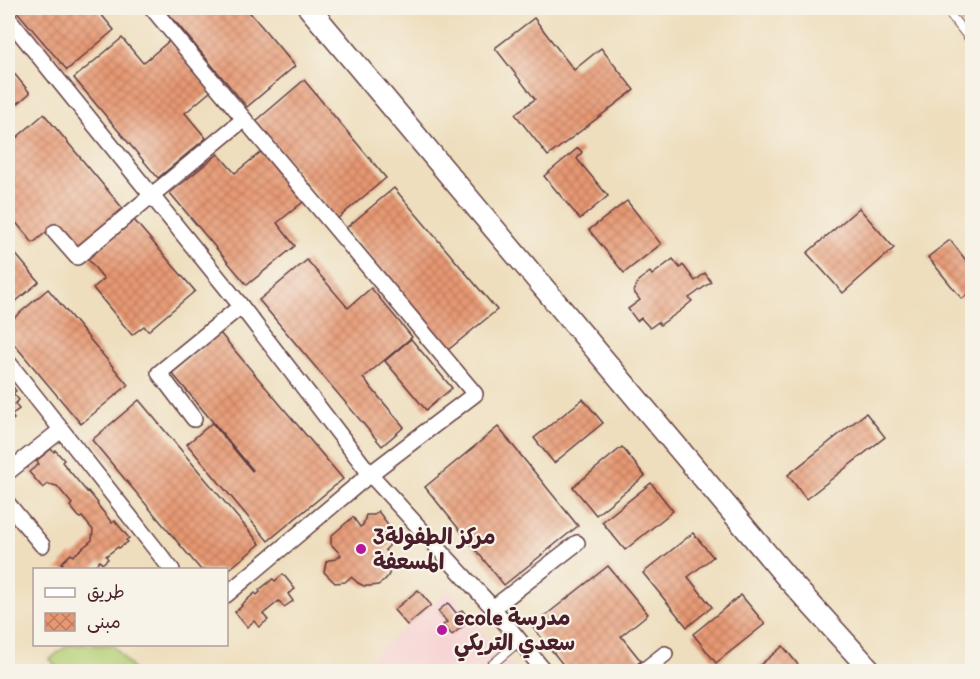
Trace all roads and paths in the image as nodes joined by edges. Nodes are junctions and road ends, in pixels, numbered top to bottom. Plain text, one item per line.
1 (152, 8) edge
2 (309, 8) edge
3 (945, 8) edge
4 (8, 18) edge
5 (972, 42) edge
6 (244, 119) junction
7 (152, 196) junction
8 (56, 232) dead end
9 (240, 306) junction
10 (8, 362) edge
11 (194, 418) dead end
12 (61, 430) junction
13 (8, 472) edge
14 (370, 474) junction
15 (8, 504) edge
16 (577, 543) dead end
17 (42, 545) dead end
18 (170, 568) edge
19 (228, 594) edge
20 (493, 608) junction
21 (520, 640) junction
22 (665, 654) dead end
23 (483, 672) edge
24 (545, 672) edge
25 (642, 672) edge
26 (872, 672) edge

1 - 6 street
2 - 26 street
3 - 5 lane
4 - 7 street
6 - 7 street
6 - 14 street
7 - 8 street
7 - 9 street
9 - 11 street
9 - 14 street
10 - 12 street
12 - 13 street
12 - 18 street
14 - 19 street
14 - 20 street
15 - 17 street
16 - 20 street
20 - 21 street
21 - 23 lane
21 - 24 street
22 - 25 street

